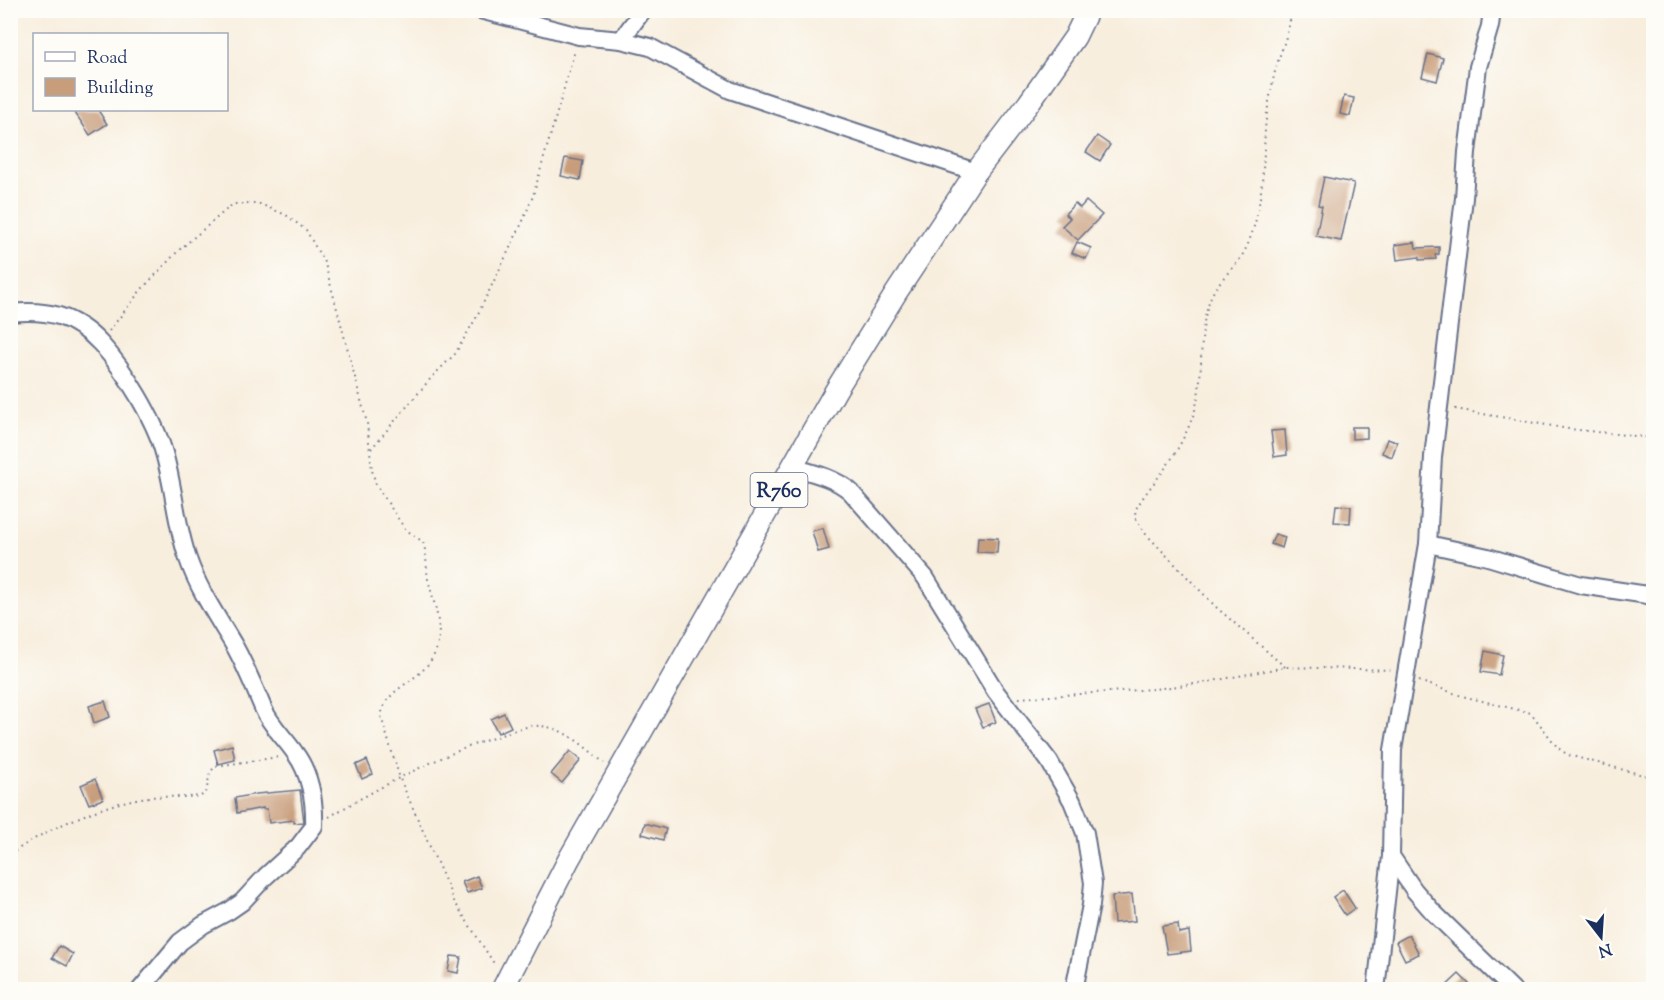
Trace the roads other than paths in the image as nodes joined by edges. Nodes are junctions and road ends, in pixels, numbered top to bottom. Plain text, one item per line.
1 (480, 10) edge
2 (643, 10) edge
3 (1088, 10) edge
4 (1492, 10) edge
5 (621, 40) junction
6 (976, 172) junction
7 (10, 313) edge
8 (792, 467) junction
9 (1428, 544) junction
10 (1653, 596) edge
11 (1391, 856) junction
12 (154, 982) edge
13 (504, 986) edge
14 (140, 990) edge
15 (1074, 990) edge
16 (1376, 990) edge
17 (1514, 990) edge

1 - 5 street
2 - 5 street
3 - 6 main road, R760
4 - 9 street
5 - 6 street
6 - 8 main road, R760
7 - 12 street
8 - 13 main road, R760
8 - 15 street
9 - 10 street
9 - 11 street
11 - 16 street
11 - 17 street
12 - 14 street

